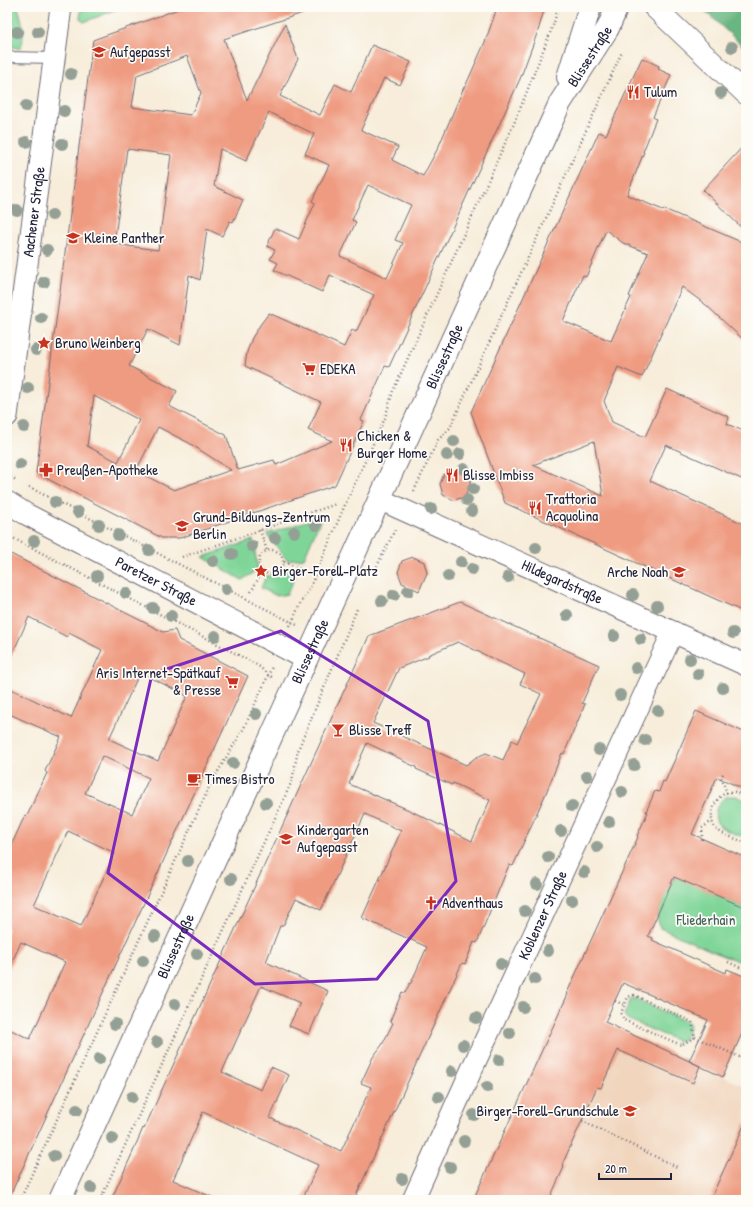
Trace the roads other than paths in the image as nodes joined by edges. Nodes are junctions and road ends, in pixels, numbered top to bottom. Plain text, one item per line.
1 (61, 7) edge
2 (590, 7) edge
3 (617, 7) edge
4 (654, 7) edge
5 (7, 57) edge
6 (55, 58) junction
7 (746, 94) edge
8 (560, 103) junction
9 (7, 416) edge
10 (379, 499) junction
11 (7, 502) edge
12 (673, 632) junction
13 (306, 659) junction
14 (746, 665) edge
15 (60, 1200) edge
16 (413, 1200) edge

1 - 6 street, Aachener Straße
2 - 8 main road, Blissestraße
3 - 8 main road, Blissestraße
4 - 7 street
5 - 6 lane
6 - 9 street, Aachener Straße
8 - 10 main road, Blissestraße
10 - 12 street, Hildegardstraße
10 - 13 main road, Blissestraße
11 - 13 street, Paretzer Straße
12 - 14 street, Hildegardstraße
12 - 16 street, Koblenzer Straße
13 - 15 main road, Blissestraße

